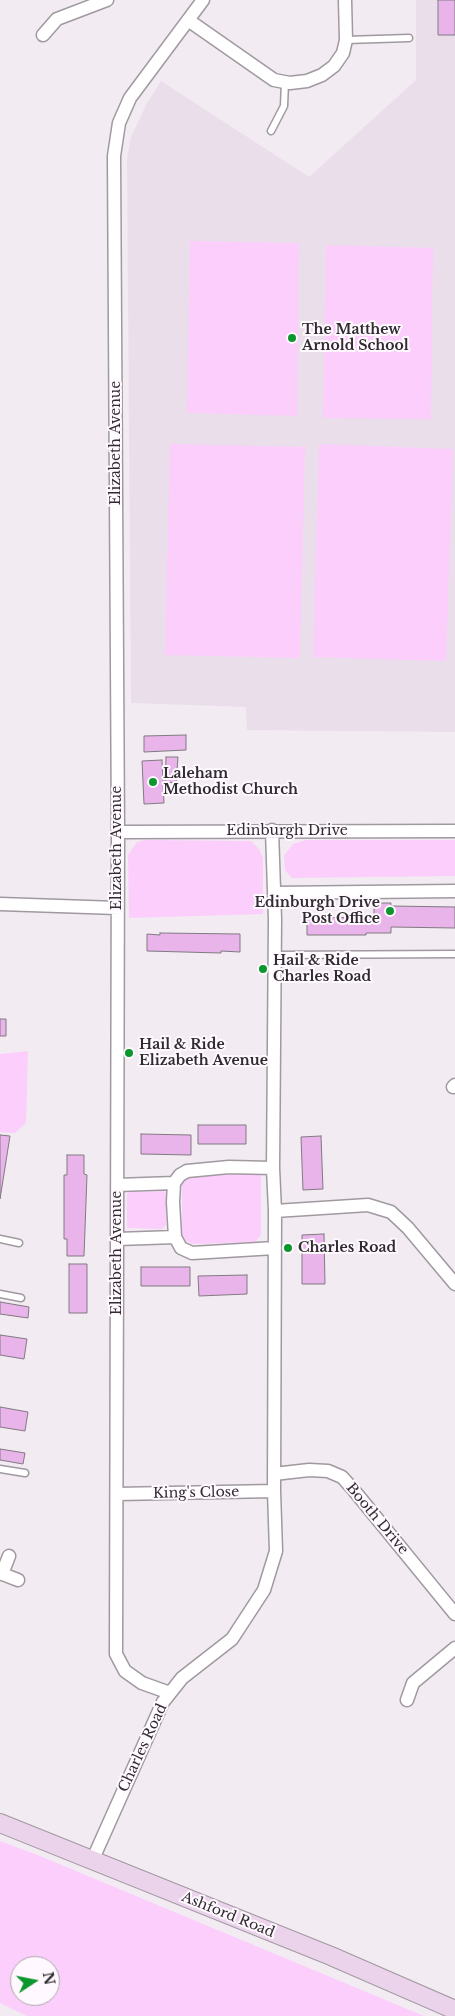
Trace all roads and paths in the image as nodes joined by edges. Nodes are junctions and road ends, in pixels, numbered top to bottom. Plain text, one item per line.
1 (107, 0) edge
2 (203, 0) edge
3 (345, 0) edge
4 (188, 20) junction
5 (43, 35) dead end
6 (408, 38) dead end
7 (346, 40) junction
8 (285, 82) junction
9 (271, 131) dead end
10 (272, 830) junction
11 (455, 831) edge
12 (118, 832) junction
13 (455, 890) edge
14 (274, 893) junction
15 (0, 904) edge
16 (117, 908) junction
17 (455, 954) edge
18 (275, 955) junction
19 (273, 1168) junction
20 (174, 1184) junction
21 (117, 1185) junction
22 (275, 1211) junction
23 (175, 1237) junction
24 (118, 1239) junction
25 (0, 1240) edge
26 (19, 1243) dead end
27 (275, 1248) junction
28 (455, 1284) edge
29 (0, 1294) edge
30 (22, 1298) dead end
31 (0, 1469) edge
32 (25, 1473) dead end
33 (274, 1474) junction
34 (274, 1491) junction
35 (117, 1494) junction
36 (9, 1556) dead end
37 (1, 1573) edge
38 (18, 1580) dead end
39 (455, 1614) edge
40 (455, 1648) edge
41 (170, 1693) junction
42 (407, 1700) dead end
43 (0, 1823) edge
44 (92, 1861) junction
45 (455, 2010) edge

1 - 5 street
2 - 4 street, Elizabeth Avenue
3 - 7 street
4 - 8 street
4 - 12 street, Elizabeth Avenue
6 - 7 lane
7 - 8 street
8 - 9 lane
10 - 11 street, Edinburgh Drive
10 - 12 street, Edinburgh Drive
10 - 14 street, Charles Road
12 - 16 street, Elizabeth Avenue
13 - 14 street
14 - 18 street, Charles Road
15 - 16 street
16 - 21 street, Elizabeth Avenue
17 - 18 lane
18 - 19 street, Charles Road
19 - 20 street
19 - 22 street, Charles Road
20 - 21 street
20 - 23 street
21 - 24 street, Elizabeth Avenue
22 - 27 street, Charles Road
22 - 28 street
23 - 24 street
23 - 27 street
24 - 35 street, Elizabeth Avenue
25 - 26 lane
27 - 33 street, Charles Road
29 - 30 lane
31 - 32 lane
33 - 34 street, Charles Road
33 - 39 street, Booth Drive
34 - 35 street, King's Close
34 - 41 street, Charles Road
35 - 41 street, Elizabeth Avenue
36 - 37 street
37 - 38 street
40 - 42 street
41 - 44 street, Charles Road
43 - 44 main road, Ashford Road
44 - 45 main road, Ashford Road

